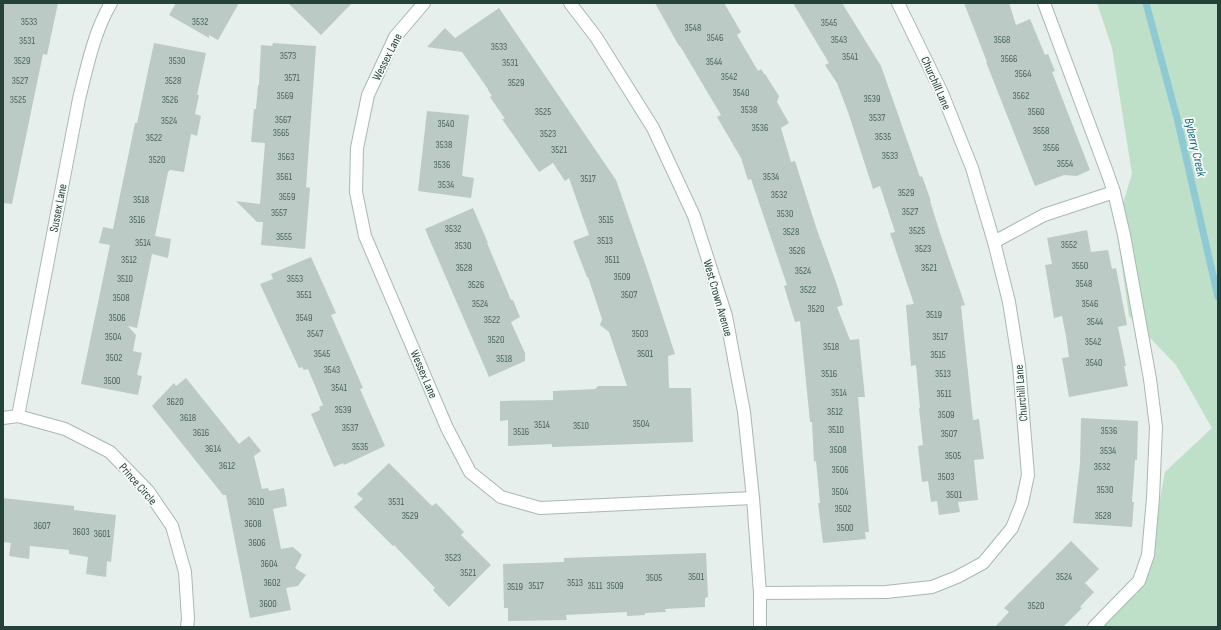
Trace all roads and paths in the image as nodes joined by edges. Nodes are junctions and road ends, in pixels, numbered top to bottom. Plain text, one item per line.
1 (111, 3) edge
2 (424, 3) edge
3 (570, 3) edge
4 (898, 3) edge
5 (1044, 3) edge
6 (1114, 192) junction
7 (994, 242) junction
8 (18, 416) junction
9 (3, 418) edge
10 (753, 498) junction
11 (760, 593) junction
12 (187, 627) edge
13 (760, 627) edge
14 (1094, 627) edge

1 - 8 street, Sussex Lane
2 - 10 street, Wessex Lane
3 - 10 street, West Crown Avenue
4 - 7 street, Churchill Lane
5 - 6 street
6 - 7 street
6 - 14 street
7 - 11 street, Churchill Lane
8 - 9 street, Prince Circle
8 - 12 street, Prince Circle
10 - 11 street, West Crown Avenue
11 - 13 street, West Crown Avenue

